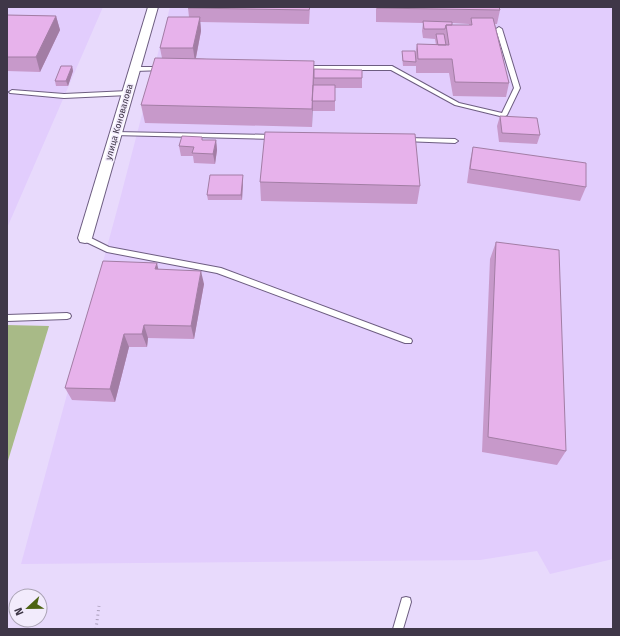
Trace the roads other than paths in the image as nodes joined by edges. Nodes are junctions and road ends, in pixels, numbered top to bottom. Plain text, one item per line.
1 (154, 7) edge
2 (499, 29) dead end
3 (296, 68) edge
4 (135, 69) junction
5 (169, 69) edge
6 (12, 92) dead end
7 (128, 93) junction
8 (116, 134) junction
9 (282, 137) edge
10 (400, 140) edge
11 (455, 141) dead end
12 (85, 238) joint
13 (67, 316) dead end
14 (7, 318) edge
15 (408, 341) dead end
16 (406, 602) dead end
17 (398, 629) edge

1 - 4 street, улица Коновалова
2 - 3 lane
4 - 5 lane
4 - 7 street, улица Коновалова
6 - 7 lane
7 - 8 street, улица Коновалова
8 - 9 lane
8 - 12 street, улица Коновалова
10 - 11 lane
12 - 15 lane
13 - 14 lane
16 - 17 lane

